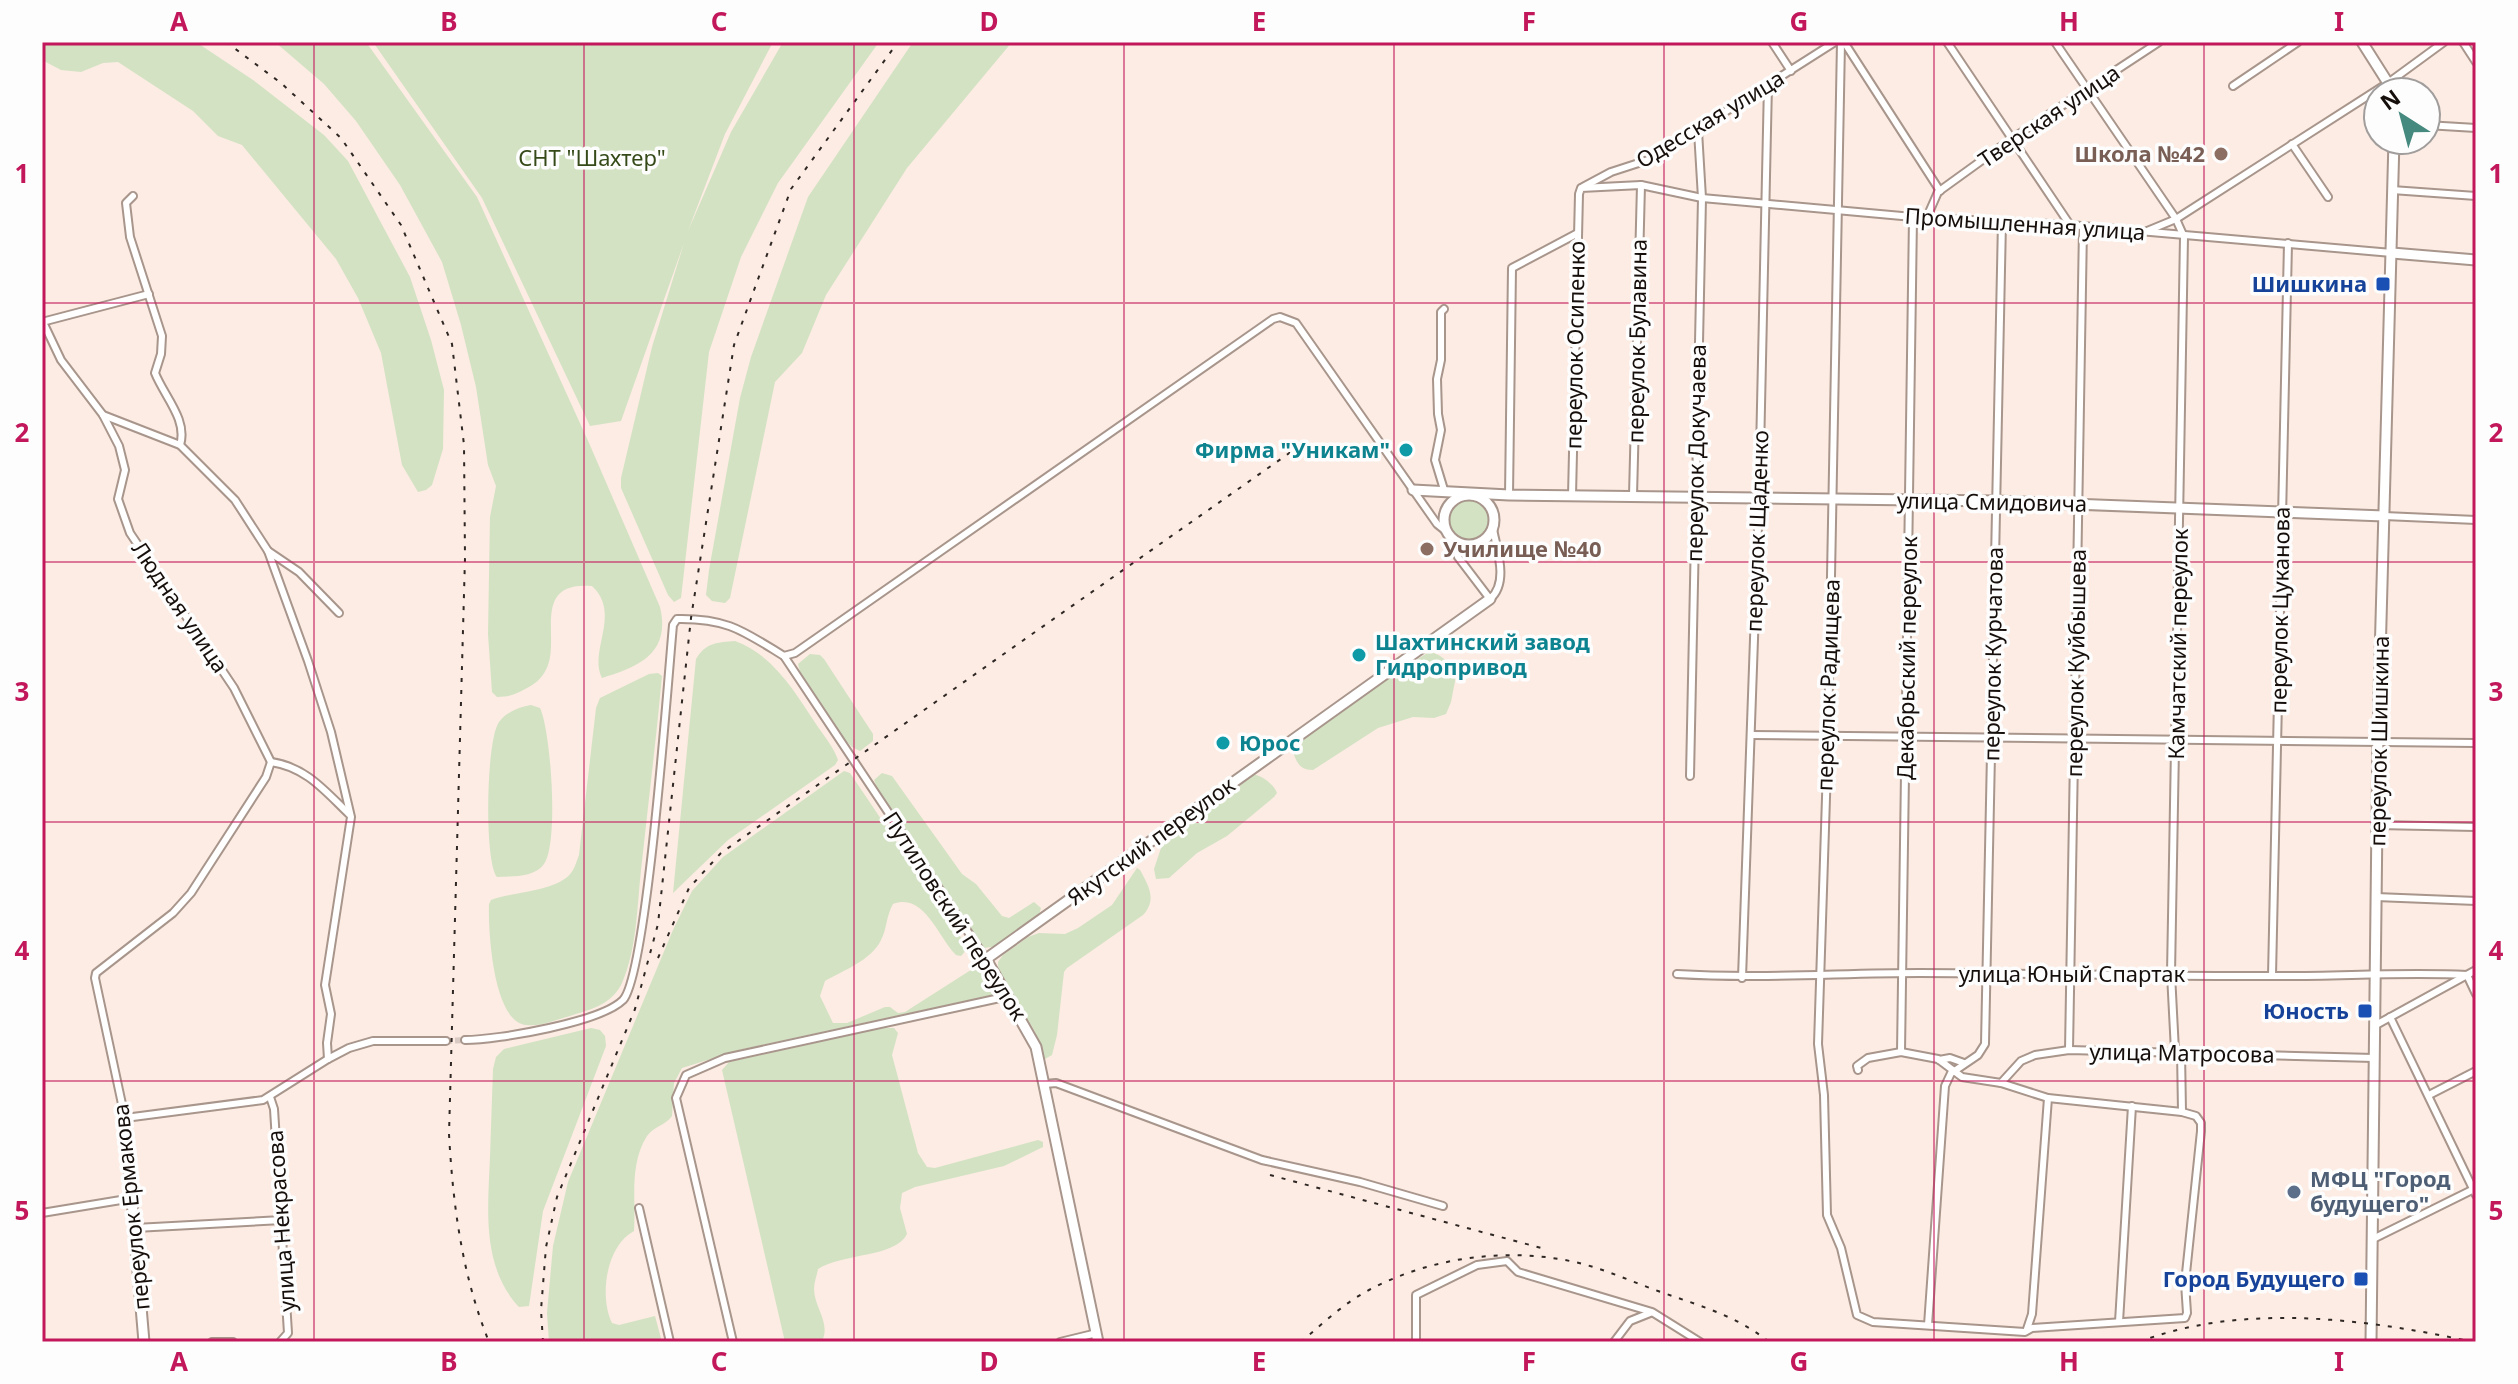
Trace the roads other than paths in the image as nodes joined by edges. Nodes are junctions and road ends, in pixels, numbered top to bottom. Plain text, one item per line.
1 (1772, 42) edge
2 (1840, 42) edge
3 (1947, 42) edge
4 (2055, 42) edge
5 (2159, 42) edge
6 (2298, 42) edge
7 (2362, 42) edge
8 (2444, 42) edge
9 (2463, 42) edge
10 (2476, 62) edge
11 (1791, 71) junction
12 (2382, 76) edge
13 (2402, 76) edge
14 (1768, 84) junction
15 (2233, 86) dead end
16 (2087, 90) junction
17 (2362, 102) edge
18 (2442, 126) edge
19 (2476, 128) edge
20 (1698, 131) junction
21 (2010, 140) junction
22 (2292, 144) junction
23 (2393, 156) edge
24 (1641, 185) junction
25 (2392, 190) junction
26 (1580, 191) junction
27 (1940, 191) junction
28 (133, 196) dead end
29 (2476, 196) edge
30 (2328, 197) dead end
31 (1702, 198) junction
32 (1765, 203) junction
33 (1840, 209) junction
34 (1913, 217) junction
35 (1927, 217) junction
36 (2176, 219) junction
37 (2002, 221) junction
38 (2070, 225) junction
39 (2083, 228) junction
40 (2144, 232) junction
41 (1578, 233) junction
42 (2184, 237) junction
43 (2288, 243) junction
44 (2392, 253) junction
45 (2476, 260) edge
46 (149, 294) junction
47 (1444, 309) dead end
48 (42, 321) edge
49 (103, 415) junction
50 (180, 445) junction
51 (1413, 490) junction
52 (1445, 493) junction
53 (1468, 494) junction
54 (1509, 495) junction
55 (1572, 496) junction
56 (1633, 496) junction
57 (1695, 497) junction
58 (1759, 498) junction
59 (1833, 499) junction
60 (1910, 499) junction
61 (1996, 501) junction
62 (2078, 504) junction
63 (2180, 506) junction
64 (2283, 511) junction
65 (2384, 516) junction
66 (1495, 517) junction
67 (2476, 520) edge
68 (1493, 529) junction
69 (1449, 535) junction
70 (268, 551) junction
71 (1490, 599) junction
72 (339, 613) dead end
73 (784, 656) junction
74 (1751, 735) junction
75 (1828, 736) junction
76 (1906, 737) junction
77 (1992, 737) junction
78 (2075, 738) junction
79 (2177, 740) junction
80 (2277, 741) junction
81 (2378, 742) junction
82 (2476, 743) edge
83 (271, 762) junction
84 (1690, 776) dead end
85 (351, 817) junction
86 (2377, 825) junction
87 (2476, 827) edge
88 (2376, 897) junction
89 (2476, 901) edge
90 (986, 959) junction
91 (2476, 970) edge
92 (1901, 973) junction
93 (1985, 973) junction
94 (1677, 974) dead end
95 (2071, 974) junction
96 (2171, 974) junction
97 (1819, 975) junction
98 (2467, 975) junction
99 (2272, 976) junction
100 (2375, 976) junction
101 (1742, 978) junction
102 (2476, 994) edge
103 (1009, 996) junction
104 (2390, 1017) junction
105 (2374, 1026) junction
106 (465, 1040) tunnel mouth
107 (446, 1041) tunnel mouth
108 (2069, 1050) junction
109 (2178, 1051) junction
110 (1901, 1052) junction
111 (2374, 1058) junction
112 (328, 1059) junction
113 (1939, 1060) junction
114 (1964, 1063) junction
115 (1858, 1070) dead end
116 (1952, 1071) junction
117 (2476, 1071) edge
118 (2001, 1083) junction
119 (1045, 1084) junction
120 (2429, 1095) junction
121 (270, 1097) junction
122 (2048, 1098) junction
123 (2132, 1106) junction
124 (2182, 1112) junction
125 (125, 1118) junction
126 (2475, 1190) edge
127 (133, 1198) junction
128 (1443, 1206) dead end
129 (639, 1208) dead end
130 (42, 1213) edge
131 (282, 1220) junction
132 (135, 1228) junction
133 (2373, 1239) junction
134 (1652, 1312) junction
135 (2119, 1322) junction
136 (1928, 1325) junction
137 (2025, 1332) junction
138 (1098, 1338) edge
139 (233, 1341) edge
140 (281, 1341) edge
141 (144, 1342) edge
142 (212, 1342) edge
143 (292, 1342) edge
144 (670, 1342) edge
145 (733, 1342) edge
146 (1060, 1342) edge
147 (1416, 1342) edge
148 (1614, 1342) edge
149 (1700, 1342) edge
150 (2371, 1342) edge

1 - 11 street
2 - 11 street, Одесская улица
2 - 27 street
2 - 33 street, переулок Радищева
3 - 21 street
4 - 16 street
5 - 16 street, Тверская улица
6 - 15 street
7 - 12 main road
8 - 13 street
9 - 10 street
11 - 14 street, Одесская улица
14 - 20 street, Одесская улица
14 - 32 street, переулок Щаденко
16 - 21 street, Тверская улица
16 - 36 street
17 - 22 street
18 - 19 street
20 - 26 street, Одесская улица
20 - 31 street, переулок Докучаева
21 - 27 street, Тверская улица
21 - 38 street
22 - 30 street
22 - 36 street
23 - 25 main road, переулок Шишкина
24 - 26 street, Промышленная улица
24 - 31 street, Промышленная улица
24 - 56 street, переулок Булавина
25 - 29 street
25 - 44 main road, переулок Шишкина
26 - 41 street, переулок Осипенко
27 - 35 street
28 - 46 street
31 - 32 street, Промышленная улица
31 - 57 street, переулок Докучаева
32 - 33 street, Промышленная улица
32 - 58 street, переулок Щаденко
33 - 34 street, Промышленная улица
33 - 59 street, переулок Радищева
34 - 35 street, Промышленная улица
34 - 60 street, Декабрьский переулок
35 - 37 street, Промышленная улица
36 - 40 street
36 - 42 street
37 - 38 street, Промышленная улица
37 - 61 street, переулок Курчатова
38 - 39 street, Промышленная улица
39 - 40 street, Промышленная улица
39 - 62 street, переулок Куйбышева
40 - 42 street, Промышленная улица
41 - 54 street
41 - 55 street, переулок Осипенко
42 - 43 street, Промышленная улица
42 - 63 street, Камчатский переулок
43 - 44 street, Промышленная улица
43 - 64 street, переулок Цуканова
44 - 45 main road, Промышленная улица
44 - 65 main road, переулок Шишкина
46 - 48 street
46 - 50 street
47 - 52 street
48 - 49 street
49 - 50 street
49 - 83 street, Людная улица
50 - 70 street
51 - 52 main road, улица Смидовича
51 - 69 street
51 - 73 street
52 - 53 main road, улица Смидовича
53 - 54 main road, улица Смидовича
53 - 66 main road
53 - 69 main road
54 - 55 main road, улица Смидовича
54 - 66 main road
55 - 56 main road, улица Смидовича
56 - 57 main road, улица Смидовича
57 - 58 main road, улица Смидовича
57 - 84 street, переулок Докучаева
58 - 59 main road, улица Смидовича
58 - 74 street, переулок Щаденко
59 - 60 main road, улица Смидовича
59 - 75 street, переулок Радищева
60 - 61 main road, улица Смидовича
60 - 76 street, Декабрьский переулок
61 - 62 main road, улица Смидовича
61 - 77 street, переулок Курчатова
62 - 63 main road, улица Смидовича
62 - 78 street, переулок Куйбышева
63 - 64 main road, улица Смидовича
63 - 79 street, Камчатский переулок
64 - 65 main road, улица Смидовича
64 - 80 street, переулок Цуканова
65 - 67 street, улица Смидовича
65 - 81 main road, переулок Шишкина
66 - 68 main road
68 - 69 main road
68 - 71 street
69 - 71 street
70 - 72 street
70 - 85 street
71 - 90 main road, Якутский переулок
73 - 90 street, Путиловский переулок
73 - 106 street
74 - 75 street
74 - 101 street, переулок Щаденко
75 - 76 street
75 - 97 street, переулок Радищева
76 - 77 street
76 - 92 street, Декабрьский переулок
77 - 78 street
77 - 93 street, переулок Курчатова
78 - 79 street
78 - 95 street, переулок Куйбышева
79 - 80 street
79 - 96 street, Камчатский переулок
80 - 81 street
80 - 99 street, переулок Цуканова
81 - 82 street
81 - 86 main road, переулок Шишкина
83 - 85 street
83 - 125 street, переулок Ермакова
85 - 112 street
86 - 87 street
86 - 88 main road, переулок Шишкина
88 - 89 street
88 - 100 main road, переулок Шишкина
90 - 103 main road, Путиловский переулок
91 - 98 street
92 - 93 street, улица Юный Спартак
92 - 97 street, улица Юный Спартак
92 - 110 street, Декабрьский переулок
93 - 95 street, улица Юный Спартак
93 - 114 street, переулок Курчатова
94 - 101 street, улица Юный Спартак
95 - 96 street, улица Юный Спартак
95 - 108 street, переулок Куйбышева
96 - 99 street, улица Юный Спартак
96 - 109 street, Камчатский переулок
97 - 101 street, улица Юный Спартак
97 - 136 street, переулок Радищева
98 - 100 street, улица Юный Спартак
98 - 102 street
98 - 104 street
99 - 100 street, улица Юный Спартак
100 - 105 main road, переулок Шишкина
103 - 119 main road, Путиловский переулок
103 - 145 street
104 - 105 street
104 - 120 street
105 - 111 main road, переулок Шишкина
107 - 112 street
108 - 109 street, улица Матросова
108 - 118 street, улица Матросова
109 - 111 street, улица Матросова
109 - 124 street, Камчатский переулок
110 - 113 street
110 - 115 street
111 - 133 main road, переулок Шишкина
112 - 121 street
113 - 114 street
113 - 116 street
114 - 116 street, переулок Курчатова
116 - 118 street
116 - 136 street
117 - 120 street
118 - 122 street
119 - 128 street
119 - 138 main road, Путиловский переулок
120 - 126 street
121 - 125 street
121 - 131 street, улица Некрасова
122 - 123 street
122 - 137 street
123 - 124 street
123 - 135 street
124 - 135 street
125 - 127 main road, переулок Ермакова
126 - 133 street
127 - 130 street
127 - 132 main road, переулок Ермакова
129 - 144 street
131 - 132 street
131 - 140 street, улица Некрасова
132 - 141 main road, переулок Ермакова
133 - 150 main road, переулок Шишкина
134 - 147 street
134 - 148 street
134 - 149 street
135 - 137 street
136 - 137 street
138 - 146 street
139 - 142 street
140 - 143 street

